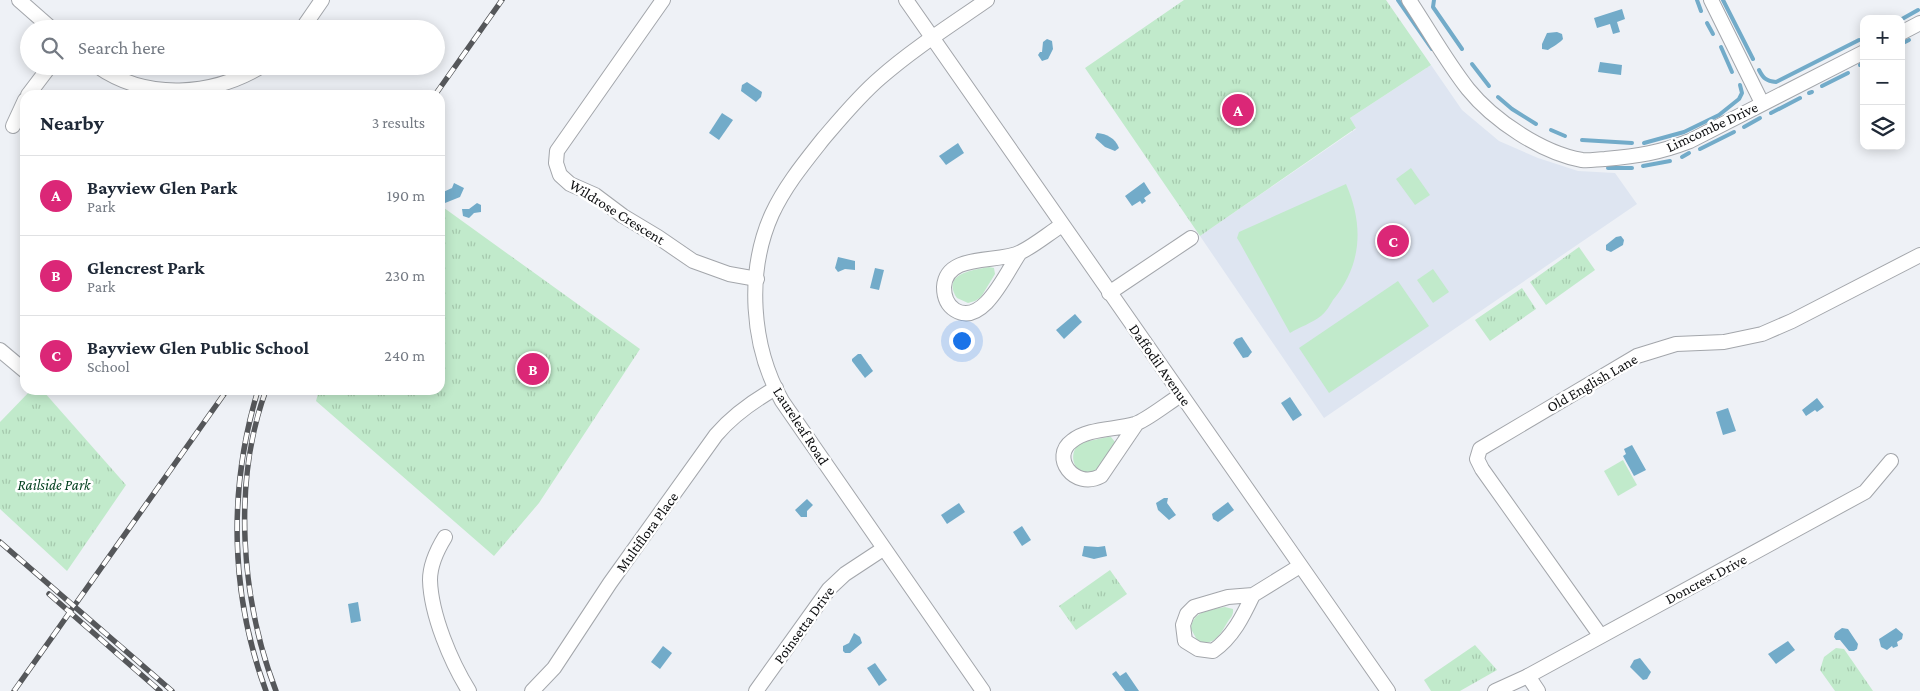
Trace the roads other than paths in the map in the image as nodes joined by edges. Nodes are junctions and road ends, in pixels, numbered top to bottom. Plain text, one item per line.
1 (18, 0) edge
2 (322, 0) edge
3 (662, 0) edge
4 (906, 0) edge
5 (987, 0) edge
6 (1711, 0) edge
7 (1411, 1) edge
8 (41, 20) edge
9 (308, 20) edge
10 (1920, 23) edge
11 (1905, 31) edge
12 (932, 39) junction
13 (1860, 54) edge
14 (43, 75) edge
15 (113, 75) edge
16 (245, 75) edge
17 (32, 90) edge
18 (161, 90) edge
19 (206, 90) edge
20 (1762, 103) junction
21 (20, 110) edge
22 (12, 126) dead end
23 (1062, 225) junction
24 (1191, 238) dead end
25 (1019, 254) junction
26 (1920, 255) edge
27 (756, 279) junction
28 (1109, 293) junction
29 (0, 350) edge
30 (20, 367) edge
31 (776, 388) junction
32 (1181, 395) junction
33 (1137, 423) junction
34 (1891, 461) dead end
35 (445, 536) dead end
36 (883, 549) junction
37 (1300, 566) junction
38 (1253, 595) junction
39 (1600, 635) junction
40 (1528, 676) junction
41 (469, 691) edge
42 (532, 691) edge
43 (756, 691) edge
44 (983, 691) edge
45 (1388, 691) edge
46 (1494, 691) edge
47 (1538, 691) edge

1 - 8 street
2 - 9 street
3 - 27 street, Wildrose Crescent
4 - 12 street
5 - 12 street, Laureleaf Road
6 - 20 street
7 - 20 street, Limcombe Drive
10 - 11 street
12 - 23 street, Daffodil Avenue
12 - 27 street, Laureleaf Road
13 - 20 street, Limcombe Drive
14 - 17 street
15 - 18 street
16 - 19 street
21 - 22 street
23 - 25 street
23 - 28 street, Daffodil Avenue
24 - 28 street
25 - 25 street
26 - 39 street, Old English Lane
27 - 31 street, Laureleaf Road
28 - 32 street, Daffodil Avenue
29 - 30 street
31 - 36 street, Laureleaf Road
31 - 42 street, Multiflora Place
32 - 33 street
32 - 37 street, Daffodil Avenue
33 - 33 street
34 - 39 street, Doncrest Drive
35 - 41 street
36 - 43 street, Poinsetta Drive
36 - 44 street, Laureleaf Road
37 - 38 street
37 - 45 street, Daffodil Avenue
38 - 38 street
39 - 40 street, Doncrest Drive
40 - 46 street
40 - 47 street

